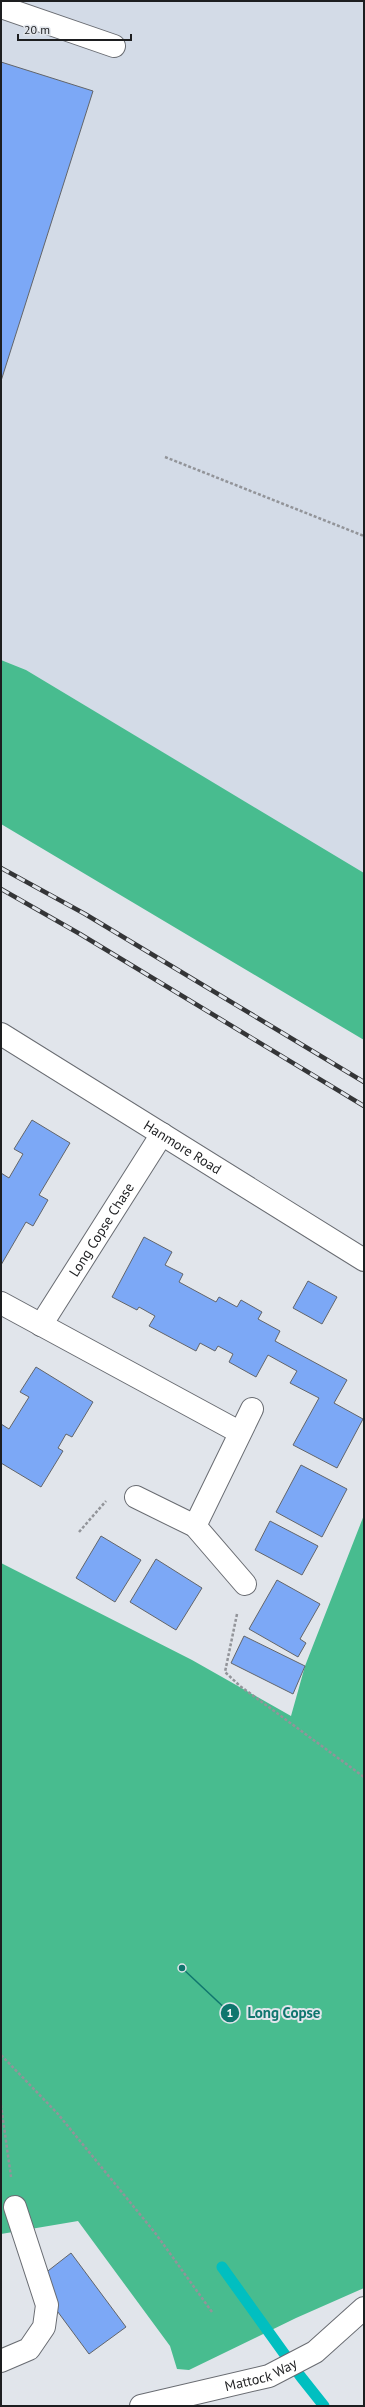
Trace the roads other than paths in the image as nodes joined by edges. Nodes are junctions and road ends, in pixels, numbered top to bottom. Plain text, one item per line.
1 (1, 7) edge
2 (114, 46) dead end
3 (1, 1034) edge
4 (162, 1134) junction
5 (364, 1260) edge
6 (1, 1303) edge
7 (41, 1324) junction
8 (252, 1409) dead end
9 (239, 1432) junction
10 (136, 1497) dead end
11 (195, 1526) junction
12 (245, 1584) road end
13 (15, 2207) road end
14 (364, 2308) edge
15 (1, 2361) edge
16 (141, 2406) edge

1 - 2 street
3 - 4 street, Hanmore Road
4 - 5 street, Hanmore Road
4 - 7 street, Long Copse Chase
6 - 7 street
7 - 9 street
8 - 9 street
9 - 11 street
10 - 11 street
11 - 12 street
13 - 15 street
14 - 16 street, Mattock Way

